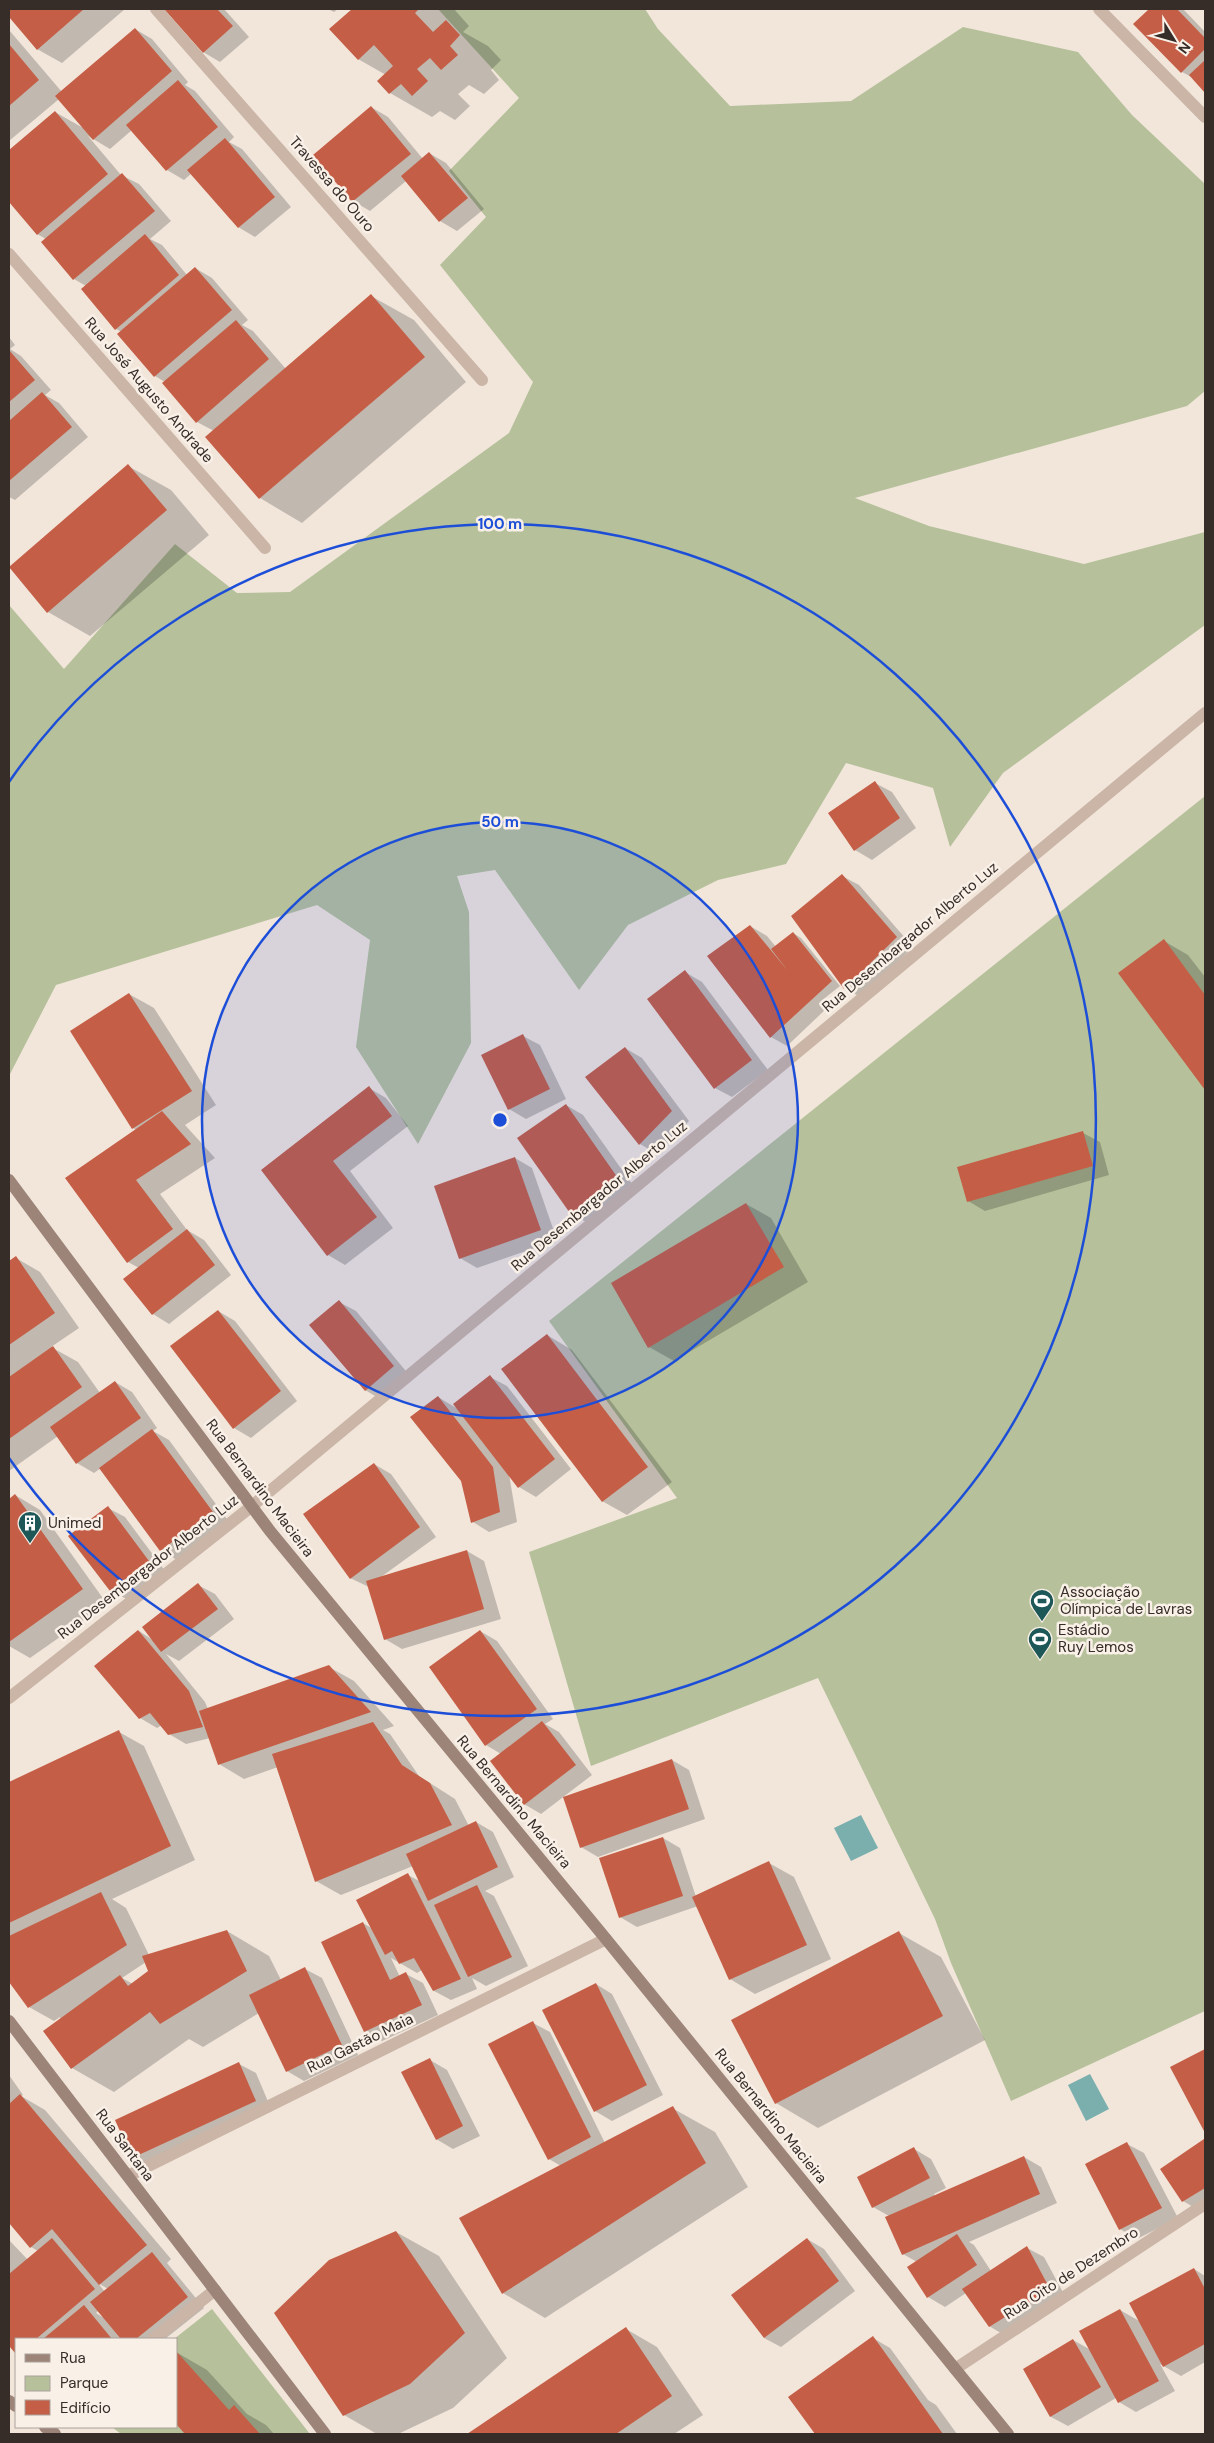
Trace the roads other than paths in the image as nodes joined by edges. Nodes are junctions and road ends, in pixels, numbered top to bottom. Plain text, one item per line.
1 (156, 9) edge
2 (1099, 9) edge
3 (1205, 117) edge
4 (9, 254) edge
5 (482, 380) dead end
6 (264, 548) dead end
7 (1205, 713) edge
8 (9, 1180) edge
9 (252, 1506) junction
10 (9, 1698) edge
11 (606, 1939) junction
12 (9, 2021) edge
13 (128, 2176) junction
14 (1205, 2204) edge
15 (215, 2290) junction
16 (154, 2338) edge
17 (955, 2369) junction
18 (326, 2434) edge
19 (1008, 2434) edge

1 - 5 street, Travessa do Ouro
2 - 3 street
4 - 6 street, Rua José Augusto Andrade
7 - 9 street, Rua Desembargador Alberto Luz
8 - 9 main road, Rua Bernardino Macieira
9 - 10 street, Rua Desembargador Alberto Luz
9 - 11 main road, Rua Bernardino Macieira
11 - 13 street, Rua Gastão Maia
11 - 17 main road, Rua Bernardino Macieira
12 - 13 main road, Rua Santana
13 - 15 main road, Rua Santana
14 - 17 street, Rua Oito de Dezembro
15 - 16 street
15 - 18 main road, Rua Santana
17 - 19 main road, Rua Bernardino Macieira

